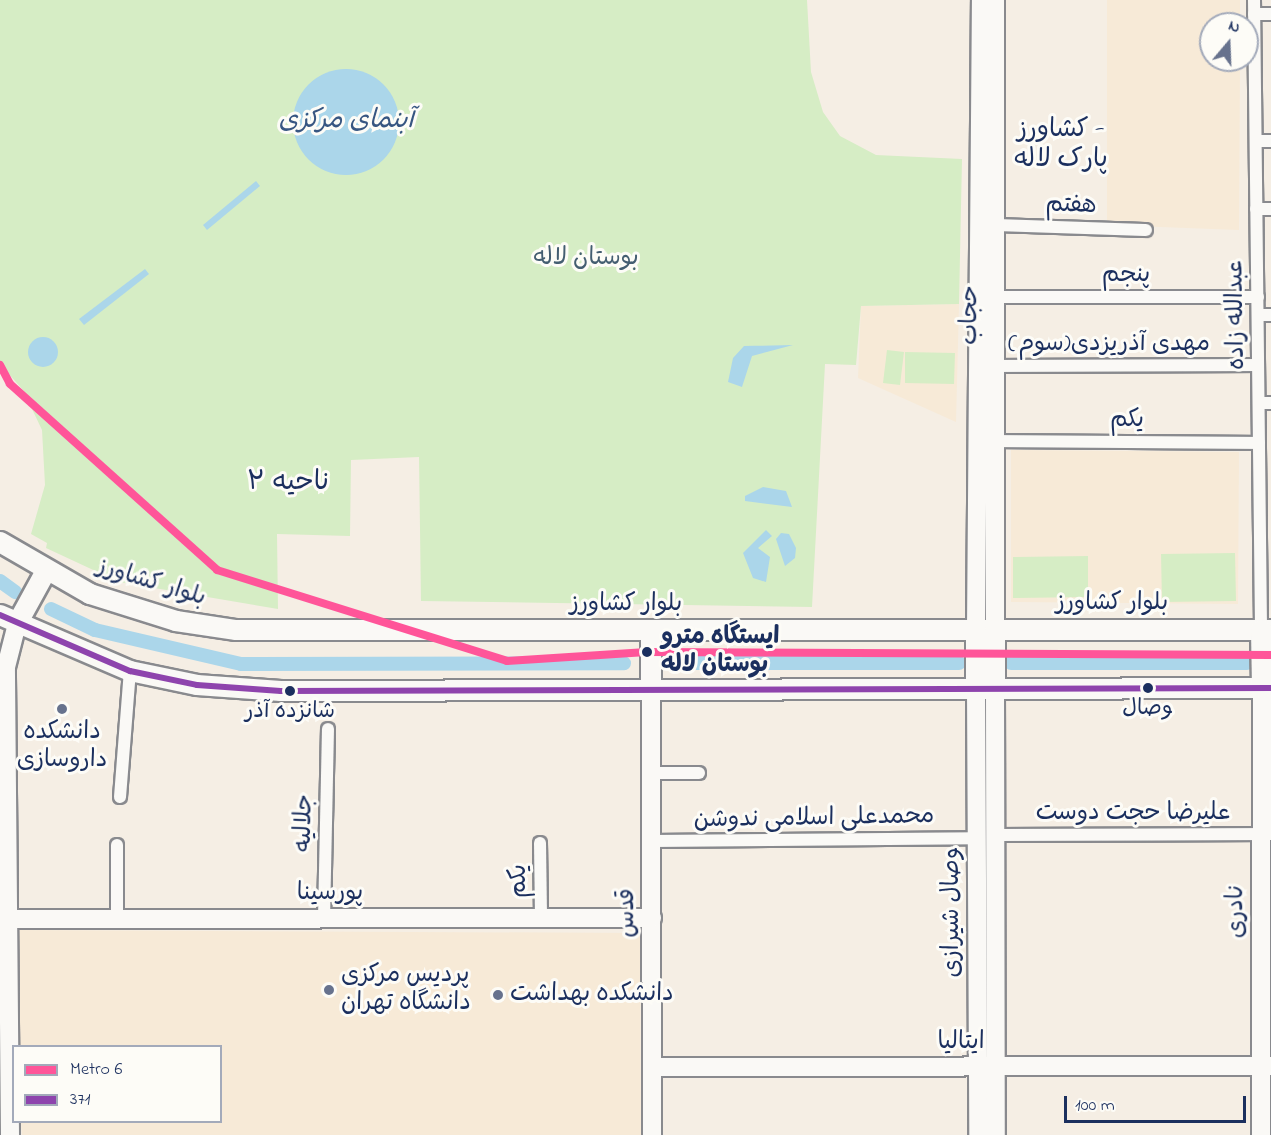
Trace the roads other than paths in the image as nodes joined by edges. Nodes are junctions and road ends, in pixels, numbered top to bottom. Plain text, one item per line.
1 (981, 0) edge
2 (995, 0) edge
3 (1255, 72) edge
4 (1256, 141) junction
5 (1271, 141) edge
6 (987, 188) junction
7 (1271, 208) edge
8 (1256, 209) junction
9 (995, 225) junction
10 (1146, 230) dead end
11 (995, 297) junction
12 (1257, 297) junction
13 (1258, 315) junction
14 (1271, 315) edge
15 (1258, 365) junction
16 (987, 366) junction
17 (1265, 403) edge
18 (986, 441) junction
19 (1263, 447) edge
20 (0, 542) edge
21 (977, 549) junction
22 (995, 550) junction
23 (46, 571) junction
24 (8, 620) edge
25 (986, 630) junction
26 (1266, 630) edge
27 (651, 631) junction
28 (130, 671) junction
29 (3, 685) edge
30 (1267, 688) edge
31 (985, 689) junction
32 (651, 690) junction
33 (328, 729) dead end
34 (651, 773) junction
35 (699, 773) dead end
36 (120, 797) dead end
37 (4, 822) edge
38 (1266, 834) edge
39 (995, 835) junction
40 (976, 838) junction
41 (651, 842) junction
42 (540, 843) dead end
43 (117, 845) dead end
44 (117, 918) junction
45 (324, 918) junction
46 (541, 918) junction
47 (652, 918) junction
48 (8, 919) junction
49 (1266, 946) edge
50 (5, 1031) edge
51 (1266, 1066) edge
52 (652, 1067) junction
53 (987, 1067) junction
54 (5, 1096) edge
55 (10, 1135) edge
56 (652, 1135) edge
57 (978, 1135) edge
58 (996, 1135) edge
59 (1261, 1135) edge

1 - 6 street, حجاب
2 - 6 street, حجاب
3 - 4 street, عبدالله زاده
4 - 5 street
4 - 8 street, عبدالله زاده
6 - 9 street, حجاب
6 - 16 street, حجاب
7 - 8 street
8 - 12 street, عبدالله زاده
9 - 10 street, هفتم
9 - 11 street, حجاب
11 - 12 street, پنجم
11 - 16 street, حجاب
12 - 13 street, عبدالله زاده
13 - 14 street
13 - 15 street, عبدالله زاده
15 - 16 street, مهدی آذریزدی(سوم)
15 - 17 street, عبدالله زاده
16 - 18 street, حجاب
17 - 19 street, عبدالله زاده
18 - 19 street, یکم
18 - 21 street, حجاب
18 - 22 street, حجاب
19 - 26 street, عبدالله زاده
20 - 23 main road, بلوار کشاورز
21 - 22 street
21 - 25 street, حجاب
22 - 25 street, حجاب
23 - 24 main road
23 - 27 main road, بلوار کشاورز
24 - 28 main road
24 - 29 street
25 - 26 main road, بلوار کشاورز
25 - 27 main road, بلوار کشاورز
25 - 31 main road
26 - 30 main road
27 - 32 main road
28 - 32 main road
28 - 36 street
29 - 37 street
30 - 31 main road
30 - 38 street, نادری
31 - 32 main road
31 - 39 street, وصال شیرازی
31 - 40 street, وصال شیرازی
32 - 34 street, قدس
33 - 45 street, جلالیه
34 - 35 street
34 - 41 street, قدس
37 - 48 street
38 - 39 street, علیرضا حجت دوست
38 - 49 street, نادری
39 - 53 street, وصال شیرازی
40 - 41 street, محمدعلی اسلامی ندوشن
40 - 53 street, وصال شیرازی
41 - 47 street, قدس
42 - 46 street, یکم
43 - 44 street
44 - 45 street, پورسینا
44 - 48 street, پورسینا
45 - 46 street, پورسینا
46 - 47 street, پورسینا
47 - 52 street, قدس
48 - 50 street
49 - 51 street, نادری
50 - 54 street
51 - 53 street, ایتالیا
51 - 59 street, نادری
52 - 53 street, ایتالیا
52 - 56 street, قدس
53 - 57 street, وصال شیرازی
53 - 58 street, وصال شیرازی
54 - 55 street

